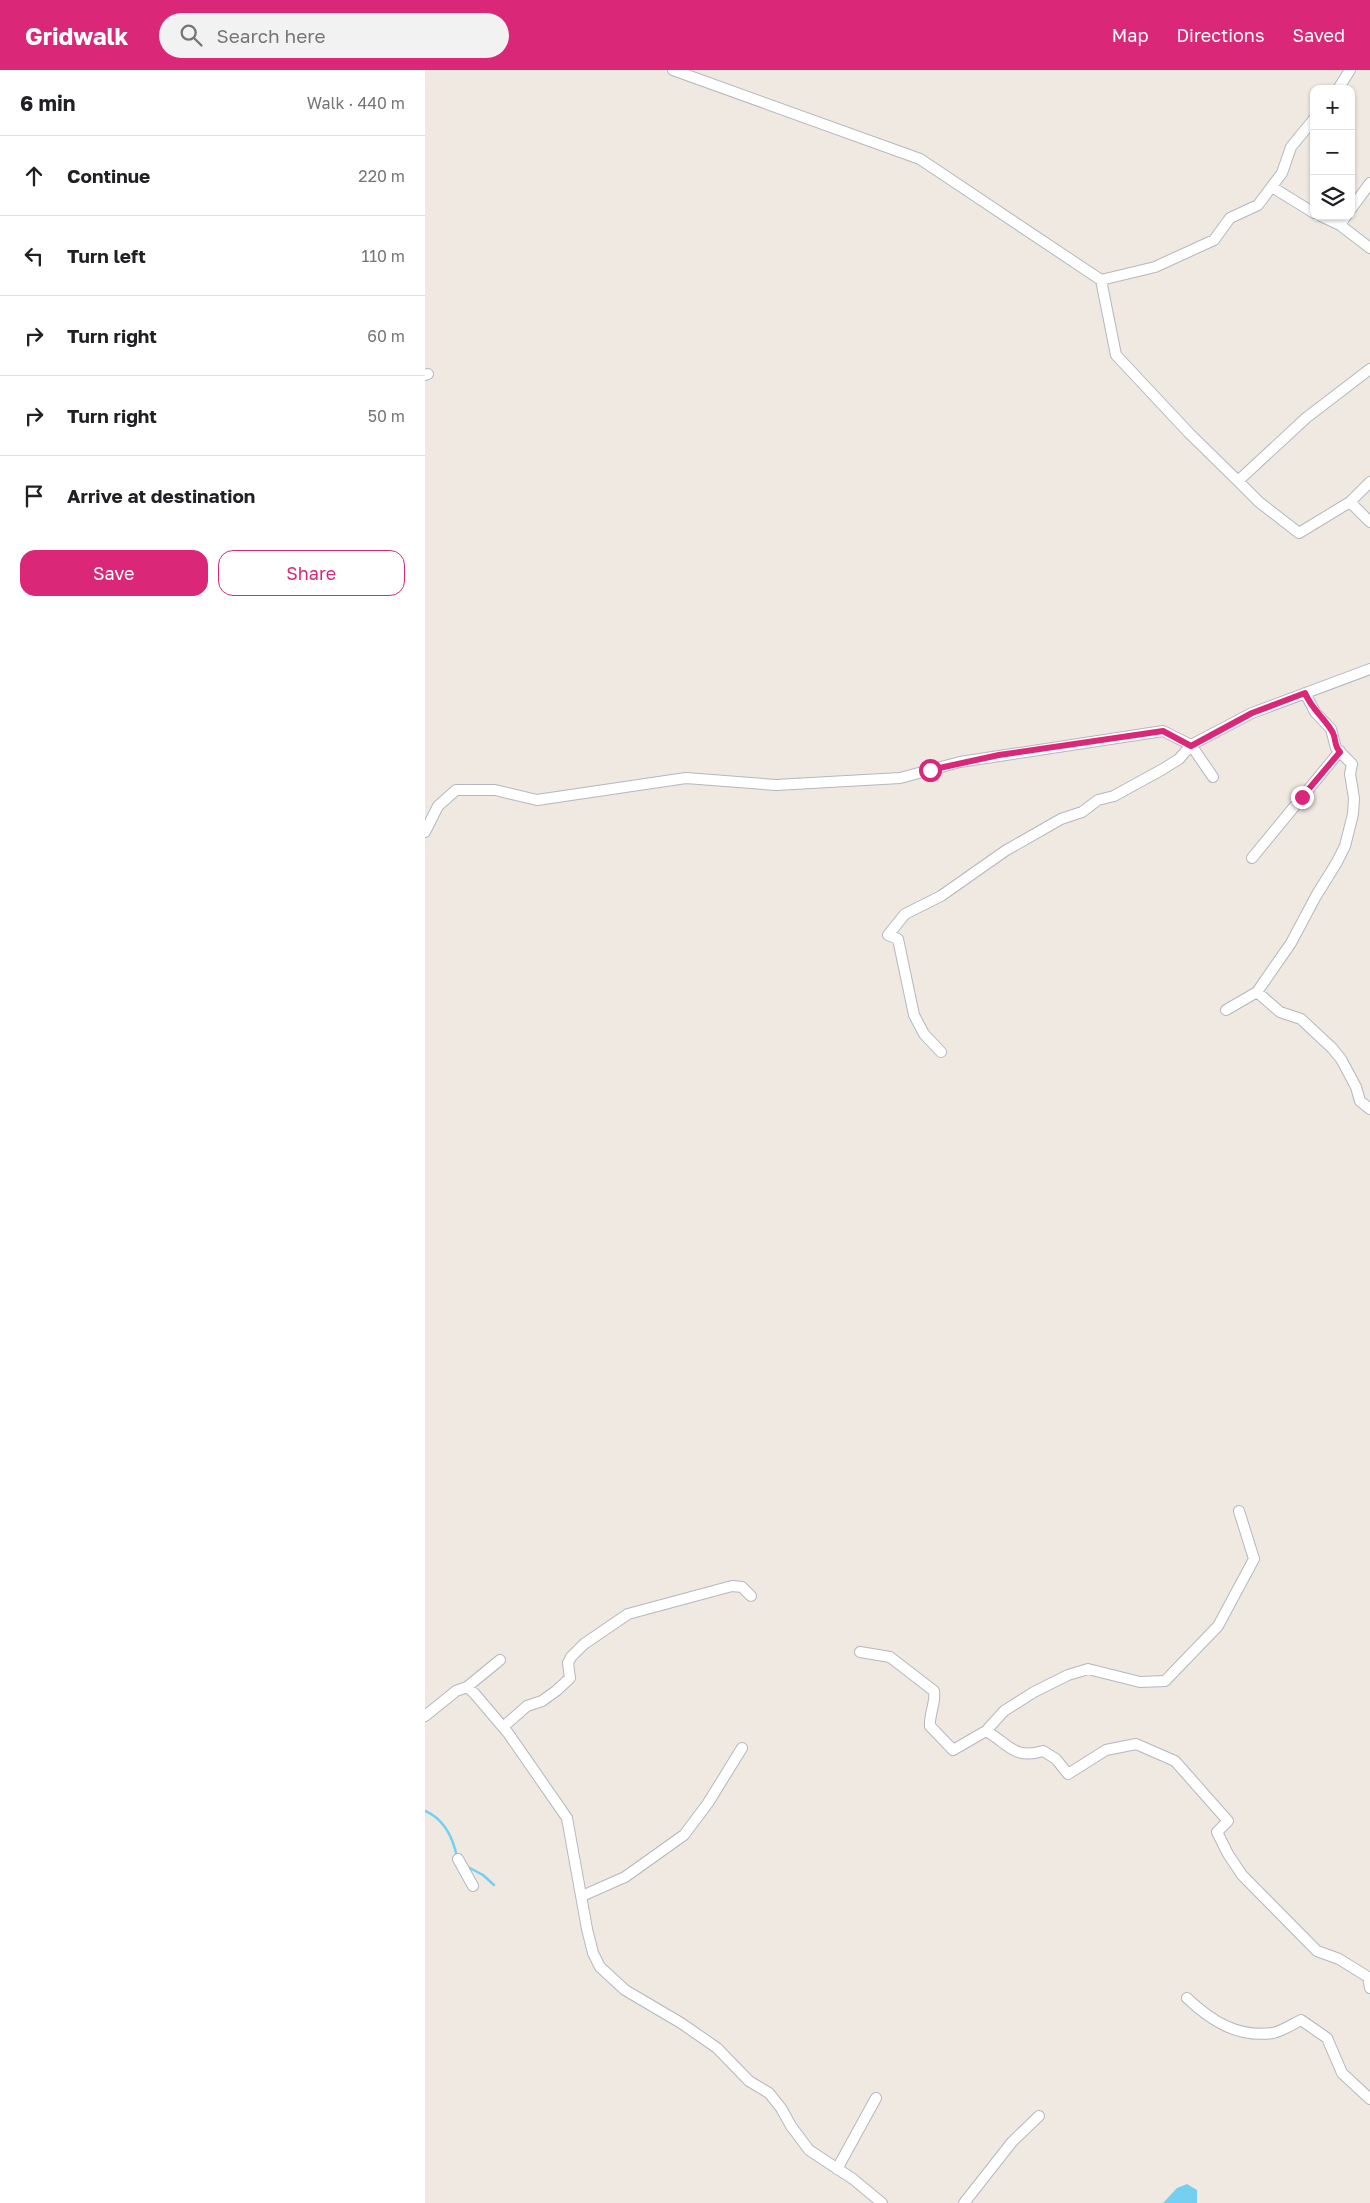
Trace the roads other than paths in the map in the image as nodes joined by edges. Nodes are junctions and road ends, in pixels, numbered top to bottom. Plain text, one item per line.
1 (673, 70) edge
2 (1350, 70) edge
3 (1341, 85) edge
4 (1310, 124) edge
5 (1370, 183) edge
6 (1272, 187) junction
7 (1355, 204) edge
8 (1310, 211) edge
9 (1343, 220) edge
10 (1370, 248) edge
11 (1101, 280) junction
12 (1370, 369) edge
13 (1238, 481) junction
14 (1370, 482) edge
15 (1350, 502) junction
16 (1370, 522) edge
17 (1370, 669) edge
18 (1305, 693) junction
19 (1191, 746) junction
20 (1340, 752) junction
21 (1213, 777) dead end
22 (425, 832) edge
23 (1252, 858) dead end
24 (1257, 992) junction
25 (1226, 1010) dead end
26 (941, 1052) dead end
27 (1370, 1109) edge
28 (1239, 1510) dead end
29 (751, 1596) dead end
30 (860, 1652) dead end
31 (500, 1660) dead end
32 (467, 1687) junction
33 (425, 1716) edge
34 (503, 1727) junction
35 (986, 1731) junction
36 (742, 1748) dead end
37 (457, 1859) dead end
38 (473, 1886) dead end
39 (582, 1896) junction
40 (1370, 1988) edge
41 (1187, 1998) dead end
42 (876, 2098) dead end
43 (1370, 2099) edge
44 (1039, 2116) dead end
45 (837, 2169) junction
46 (882, 2203) edge
47 (964, 2203) edge

1 - 11 street
2 - 3 street
4 - 6 street
5 - 7 street
6 - 8 street
6 - 11 street
9 - 10 street
11 - 13 street
12 - 13 street
13 - 15 street
14 - 15 street
15 - 16 street
17 - 18 street
18 - 19 street
18 - 20 street
19 - 21 street
19 - 22 street
19 - 26 street
20 - 23 street
20 - 24 street
24 - 25 street
24 - 27 street
28 - 35 street
29 - 34 street
30 - 35 street
31 - 32 street
32 - 33 street
32 - 34 street
34 - 39 street
35 - 40 street
36 - 39 street
37 - 38 street
39 - 45 street
41 - 43 street
42 - 45 street
44 - 47 street
45 - 46 street

